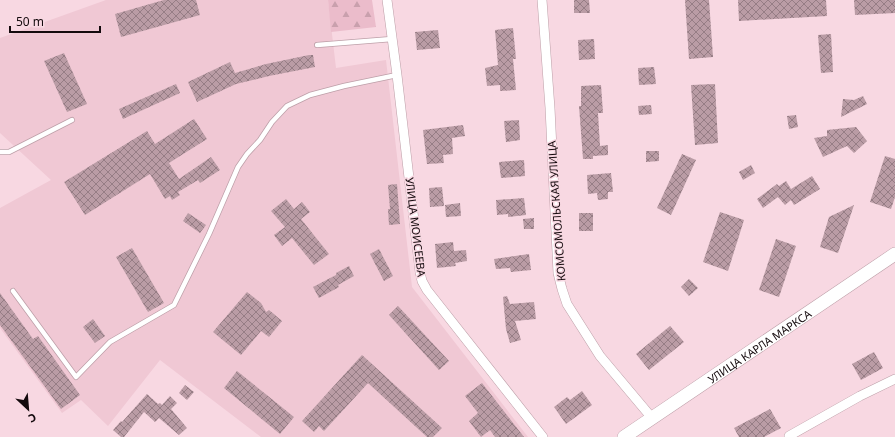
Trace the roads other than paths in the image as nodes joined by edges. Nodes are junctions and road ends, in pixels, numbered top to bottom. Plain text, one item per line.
1 (387, 0) edge
2 (542, 0) edge
3 (392, 39) junction
4 (317, 45) dead end
5 (397, 75) junction
6 (72, 120) dead end
7 (0, 152) edge
8 (895, 254) edge
9 (13, 291) dead end
10 (895, 379) edge
11 (652, 418) junction
12 (789, 436) dead end
13 (543, 437) edge
14 (624, 437) edge

1 - 3 street, УЛИЦА МОИСЕЕВА
2 - 11 street, КОМСОМОЛЬСКАЯ УЛИЦА
3 - 4 lane
3 - 5 street, УЛИЦА МОИСЕЕВА
5 - 9 lane
5 - 13 street, УЛИЦА МОИСЕЕВА
6 - 7 lane
8 - 11 street, УЛИЦА КАРЛА МАРКСА
10 - 12 street
11 - 14 street, УЛИЦА КАРЛА МАРКСА

